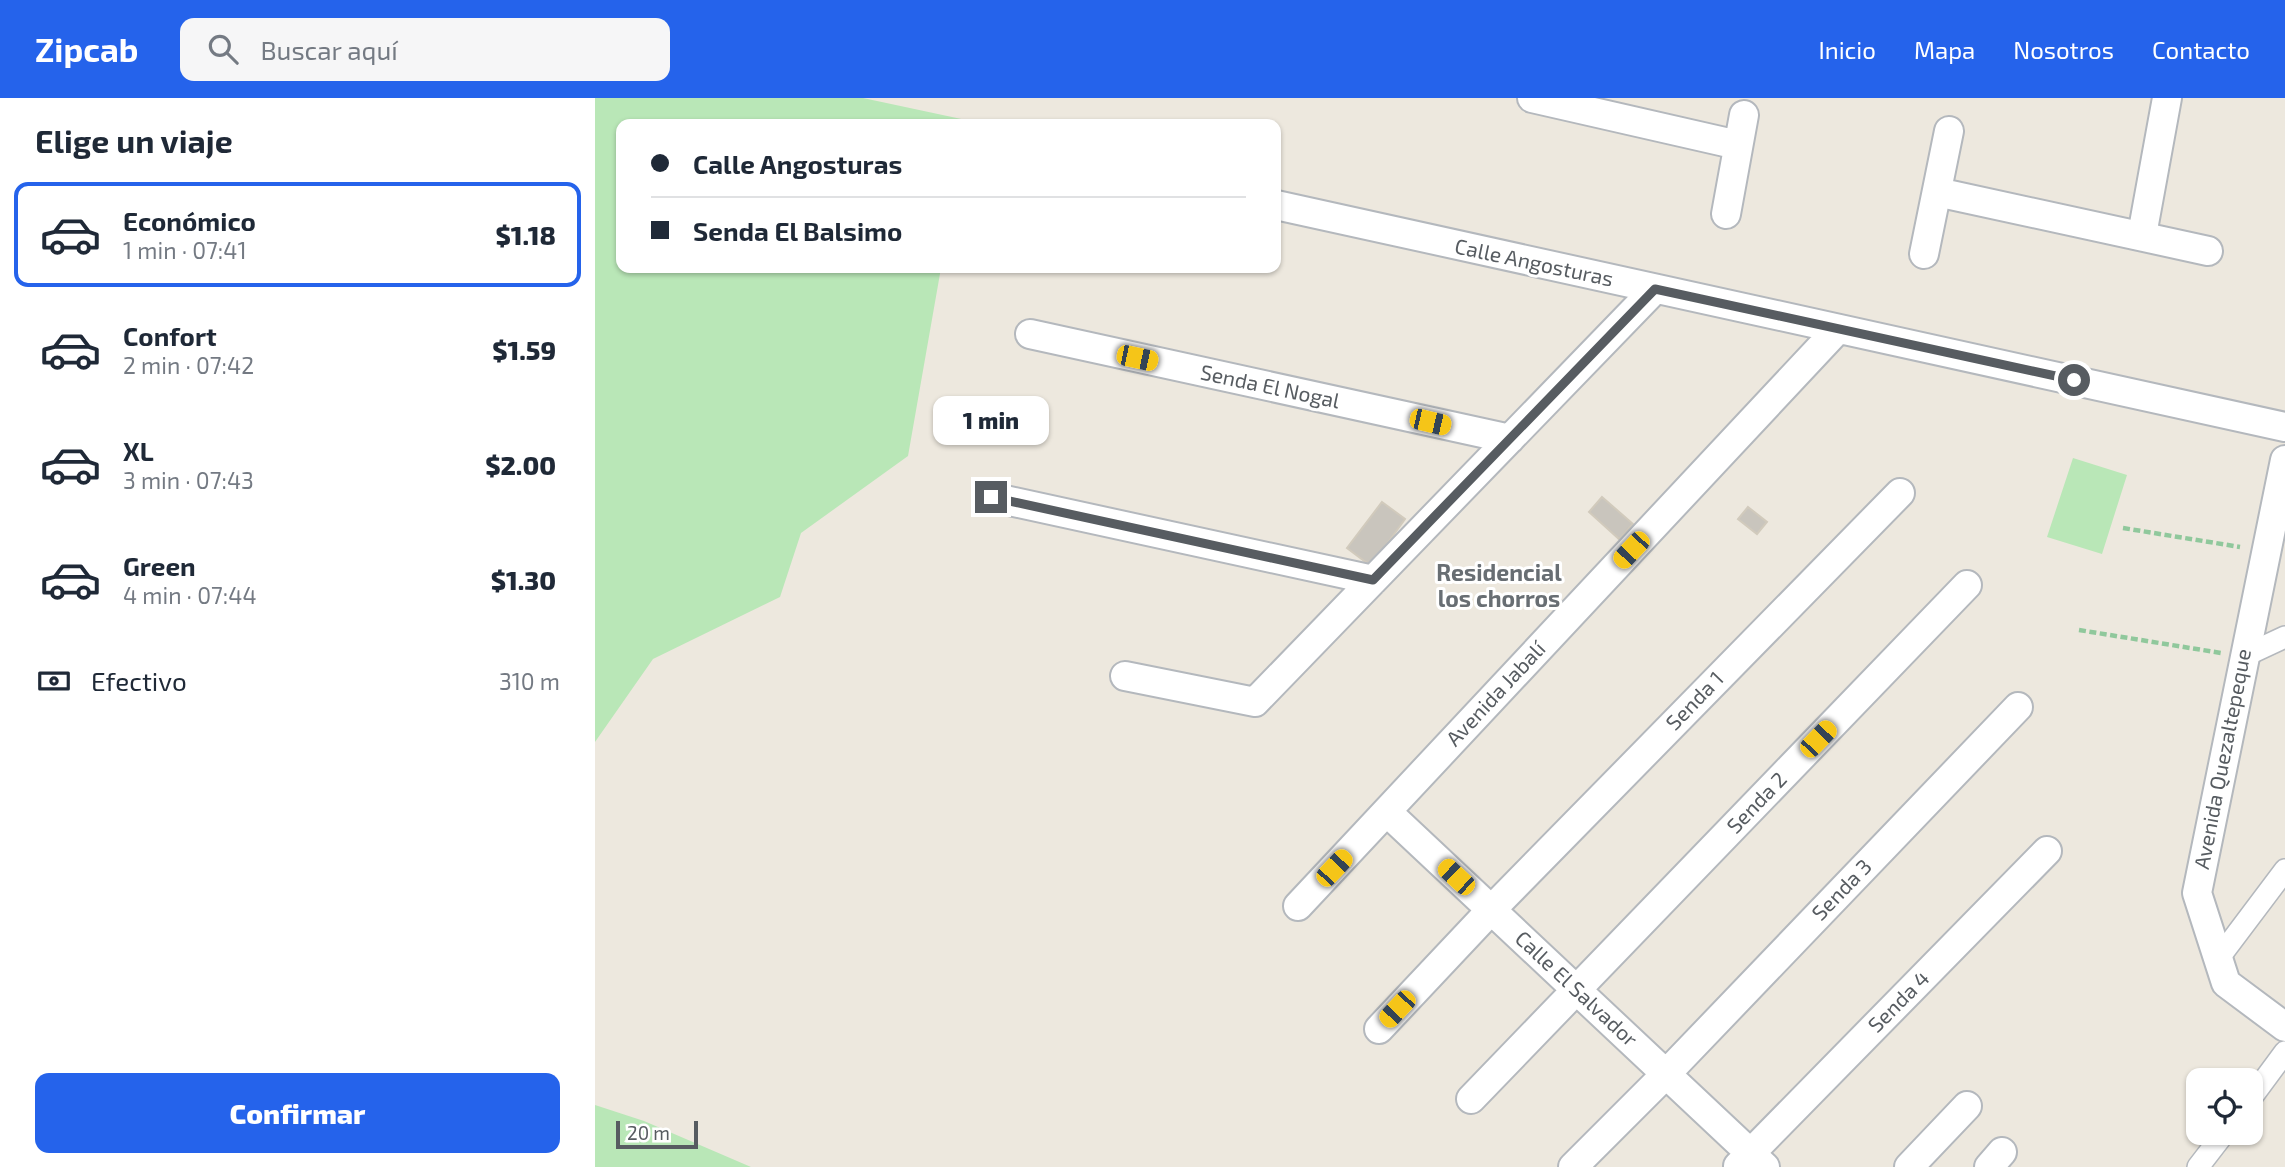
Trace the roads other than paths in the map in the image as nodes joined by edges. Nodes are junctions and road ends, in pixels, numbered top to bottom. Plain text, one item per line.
1 (2167, 98) edge
2 (1539, 99) edge
3 (1744, 115) dead end
4 (1949, 131) dead end
5 (1738, 145) junction
6 (1937, 192) junction
7 (1281, 206) edge
8 (1726, 214) dead end
9 (2142, 235) junction
10 (2208, 251) dead end
11 (1924, 254) dead end
12 (1655, 289) junction
13 (1837, 329) junction
14 (1030, 334) dead end
15 (2285, 426) edge
16 (1510, 439) junction
17 (2285, 460) edge
18 (1900, 493) dead end
19 (991, 497) dead end
20 (1373, 580) junction
21 (1967, 585) dead end
22 (2285, 637) edge
23 (2242, 657) junction
24 (1125, 676) dead end
25 (2018, 707) dead end
26 (1387, 812) junction
27 (2047, 851) dead end
28 (2285, 870) edge
29 (1298, 906) dead end
30 (1491, 910) junction
31 (2218, 959) junction
32 (1577, 990) junction
33 (2285, 1027) edge
34 (1379, 1029) dead end
35 (2285, 1052) edge
36 (1666, 1074) junction
37 (2263, 1082) edge
38 (1471, 1099) dead end
39 (1966, 1106) dead end
40 (2215, 1145) edge
41 (1751, 1162) edge
42 (1573, 1167) edge
43 (1909, 1167) edge
44 (2199, 1167) edge

1 - 9 street
2 - 5 street
3 - 5 street
4 - 6 street
5 - 8 street
6 - 9 street
6 - 11 street
7 - 12 street, Calle Angosturas
9 - 10 street
12 - 13 street, Calle Angosturas
12 - 16 street
13 - 15 street, Calle Angosturas
13 - 26 street, Avenida Jabalí
14 - 16 street, Senda El Nogal
16 - 20 street
17 - 23 street, Avenida Quezaltepeque
18 - 30 street, Senda 1
19 - 20 street
20 - 24 street
21 - 32 street, Senda 2
22 - 23 street
23 - 31 street, Avenida Quezaltepeque
25 - 36 street, Senda 3
26 - 29 street, Avenida Jabalí
26 - 30 street, Calle El Salvador
27 - 41 street, Senda 4
28 - 31 street
30 - 32 street, Calle El Salvador
30 - 34 street, Senda 1
31 - 33 street, Avenida Quezaltepeque
32 - 36 street, Calle El Salvador
32 - 38 street, Senda 2
35 - 37 street
36 - 41 street, Calle El Salvador
36 - 42 street, Senda 3
39 - 43 street
40 - 44 street

